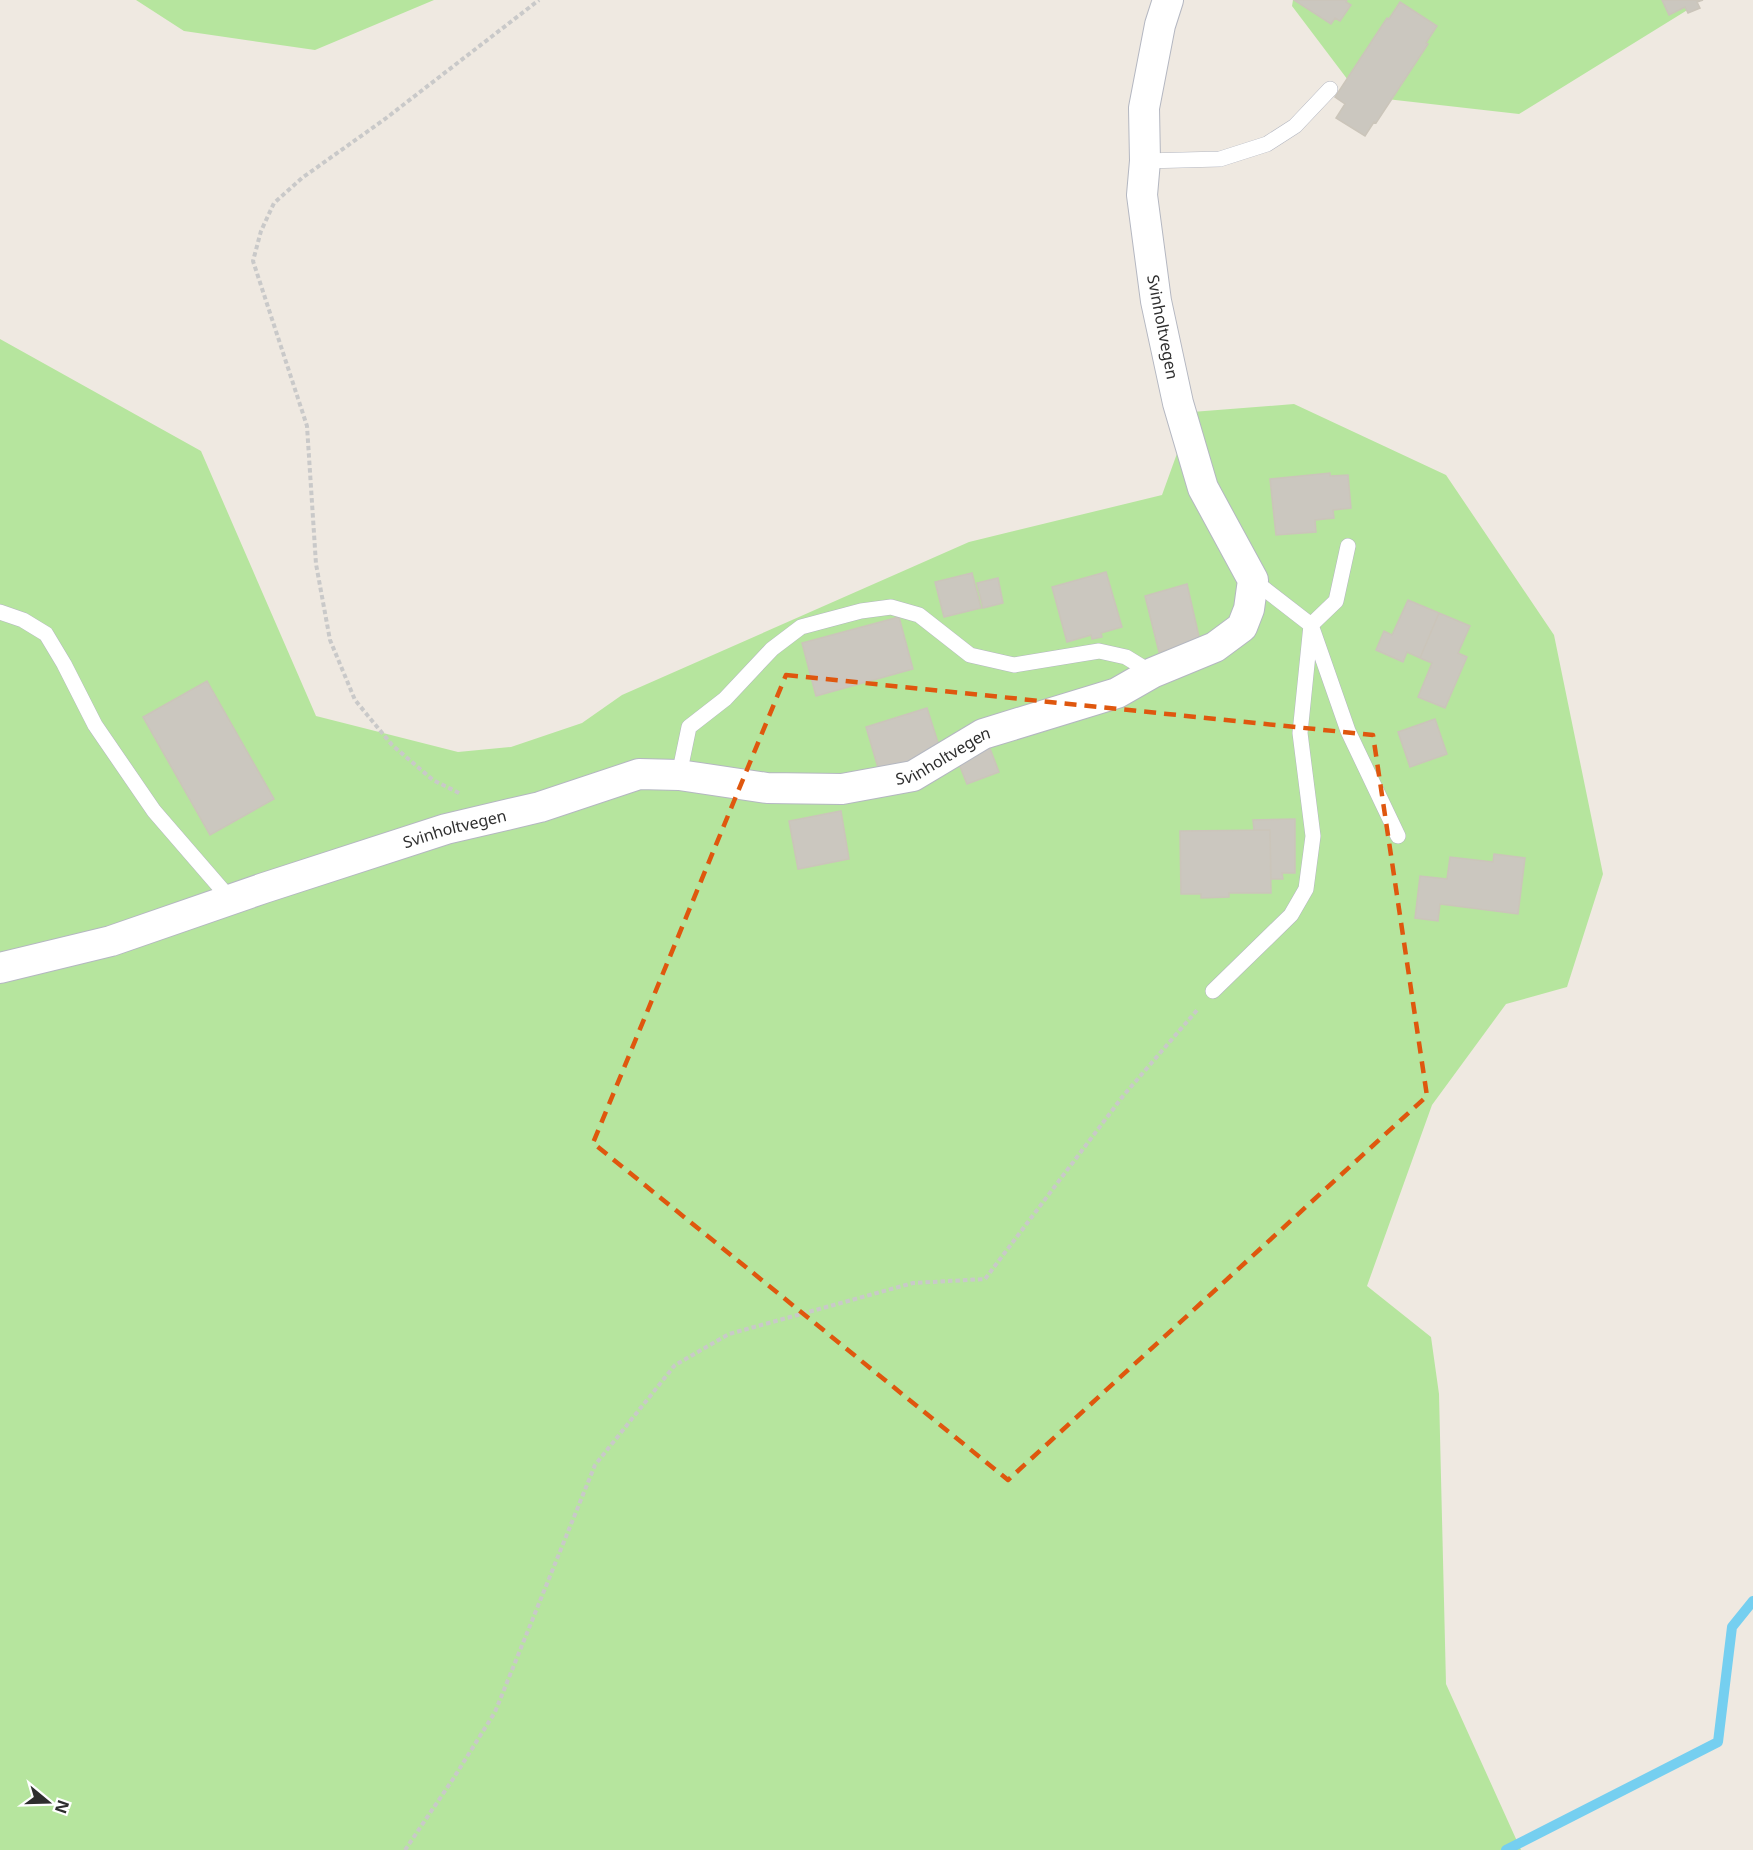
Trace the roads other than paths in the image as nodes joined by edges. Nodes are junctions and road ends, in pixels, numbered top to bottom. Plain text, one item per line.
1 (1168, 0) edge
2 (1330, 89) dead end
3 (1145, 162) junction
4 (1347, 546) dead end
5 (1253, 580) junction
6 (0, 612) edge
7 (1311, 625) junction
8 (1152, 673) junction
9 (679, 775) junction
10 (1398, 836) dead end
11 (231, 900) junction
12 (0, 968) edge
13 (1213, 991) road end

1 - 3 street, Svinholtvegen
2 - 3 lane
3 - 5 street, Svinholtvegen
4 - 7 lane
5 - 7 lane
5 - 8 street, Svinholtvegen
6 - 11 lane
7 - 10 lane
7 - 13 lane
8 - 9 street, Svinholtvegen
8 - 9 lane
9 - 11 street, Svinholtvegen
11 - 12 street, Svinholtvegen

